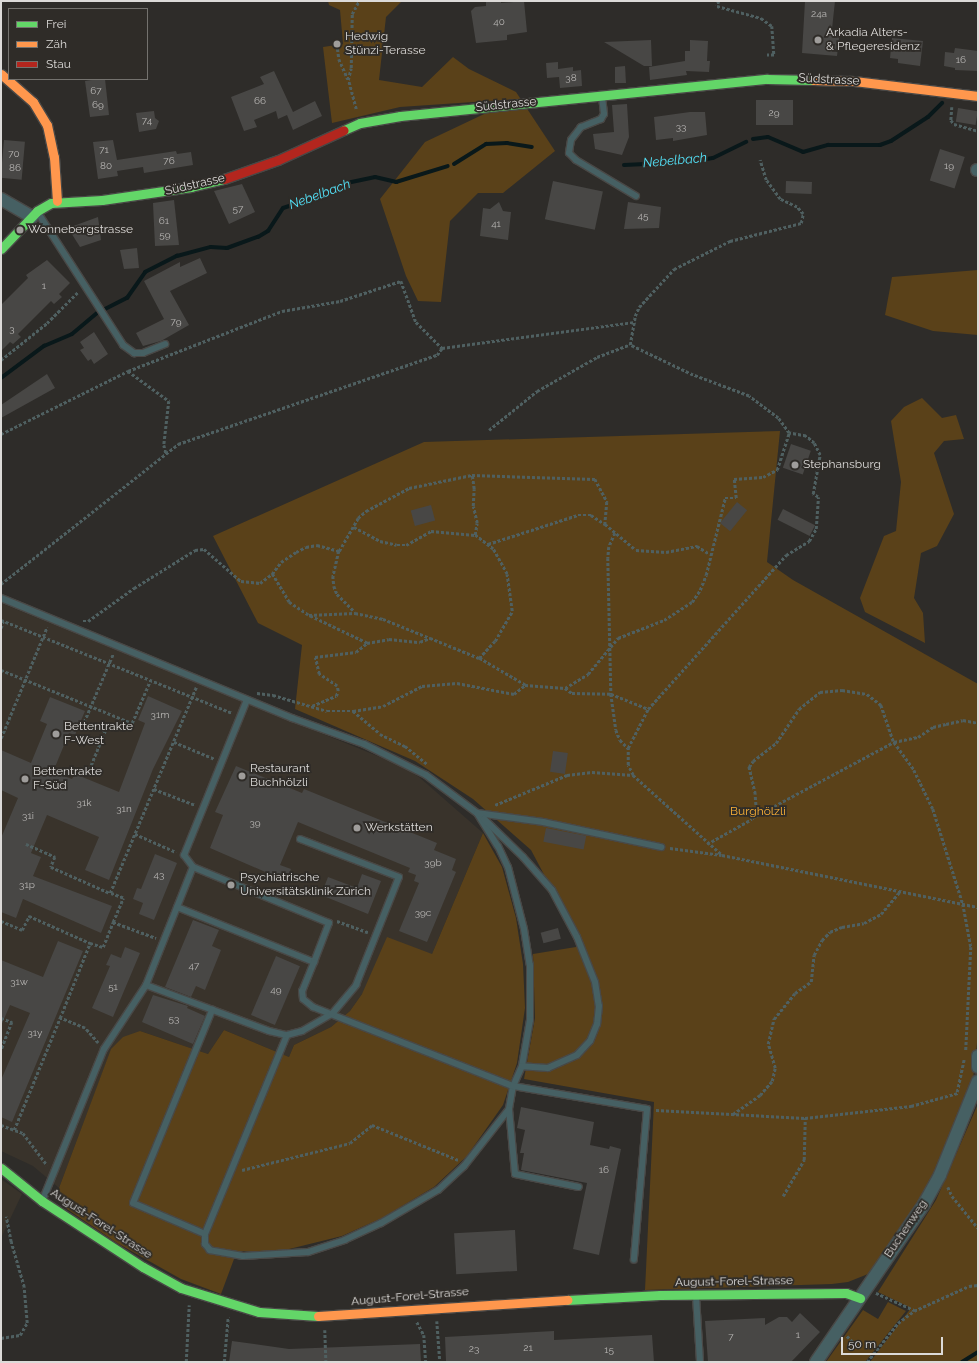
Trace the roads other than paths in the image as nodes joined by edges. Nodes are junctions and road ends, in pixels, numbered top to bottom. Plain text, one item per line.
1 (1, 74) edge
2 (602, 93) junction
3 (978, 96) edge
4 (636, 196) dead end
5 (1, 199) edge
6 (57, 201) junction
7 (35, 214) junction
8 (1, 249) edge
9 (165, 344) dead end
10 (1, 598) edge
11 (247, 700) junction
12 (477, 813) junction
13 (300, 839) dead end
14 (661, 847) road end
15 (193, 867) junction
16 (177, 907) junction
17 (314, 962) junction
18 (146, 985) junction
19 (212, 1010) junction
20 (332, 1014) junction
21 (287, 1035) junction
22 (978, 1056) edge
23 (522, 1066) junction
24 (978, 1067) edge
25 (978, 1084) edge
26 (513, 1086) junction
27 (509, 1109) junction
28 (1, 1168) edge
29 (579, 1187) dead end
30 (42, 1201) junction
31 (205, 1234) junction
32 (634, 1259) dead end
33 (696, 1295) junction
34 (860, 1298) junction
35 (700, 1362) edge
36 (816, 1362) edge

1 - 6 street
2 - 3 street, Südstrasse
2 - 4 lane
2 - 6 street, Südstrasse
5 - 7 street
6 - 7 street, Südstrasse
7 - 8 street, Südstrasse
7 - 9 lane
10 - 11 lane
11 - 12 lane
11 - 15 lane
12 - 14 lane
12 - 23 lane
12 - 23 lane
13 - 20 lane
15 - 16 lane
15 - 17 lane
16 - 17 lane
16 - 18 lane
17 - 20 lane
18 - 19 lane
18 - 30 lane
19 - 21 lane
19 - 31 lane
20 - 21 lane
20 - 26 lane
21 - 31 lane
22 - 24 street
23 - 26 lane
25 - 34 street, Buchenweg
26 - 27 lane
26 - 32 lane
27 - 29 lane
27 - 31 lane
28 - 30 street, August-Forel-Strasse
30 - 33 street, August-Forel-Strasse
33 - 34 street, August-Forel-Strasse
33 - 35 lane
34 - 36 street, Buchenweg

